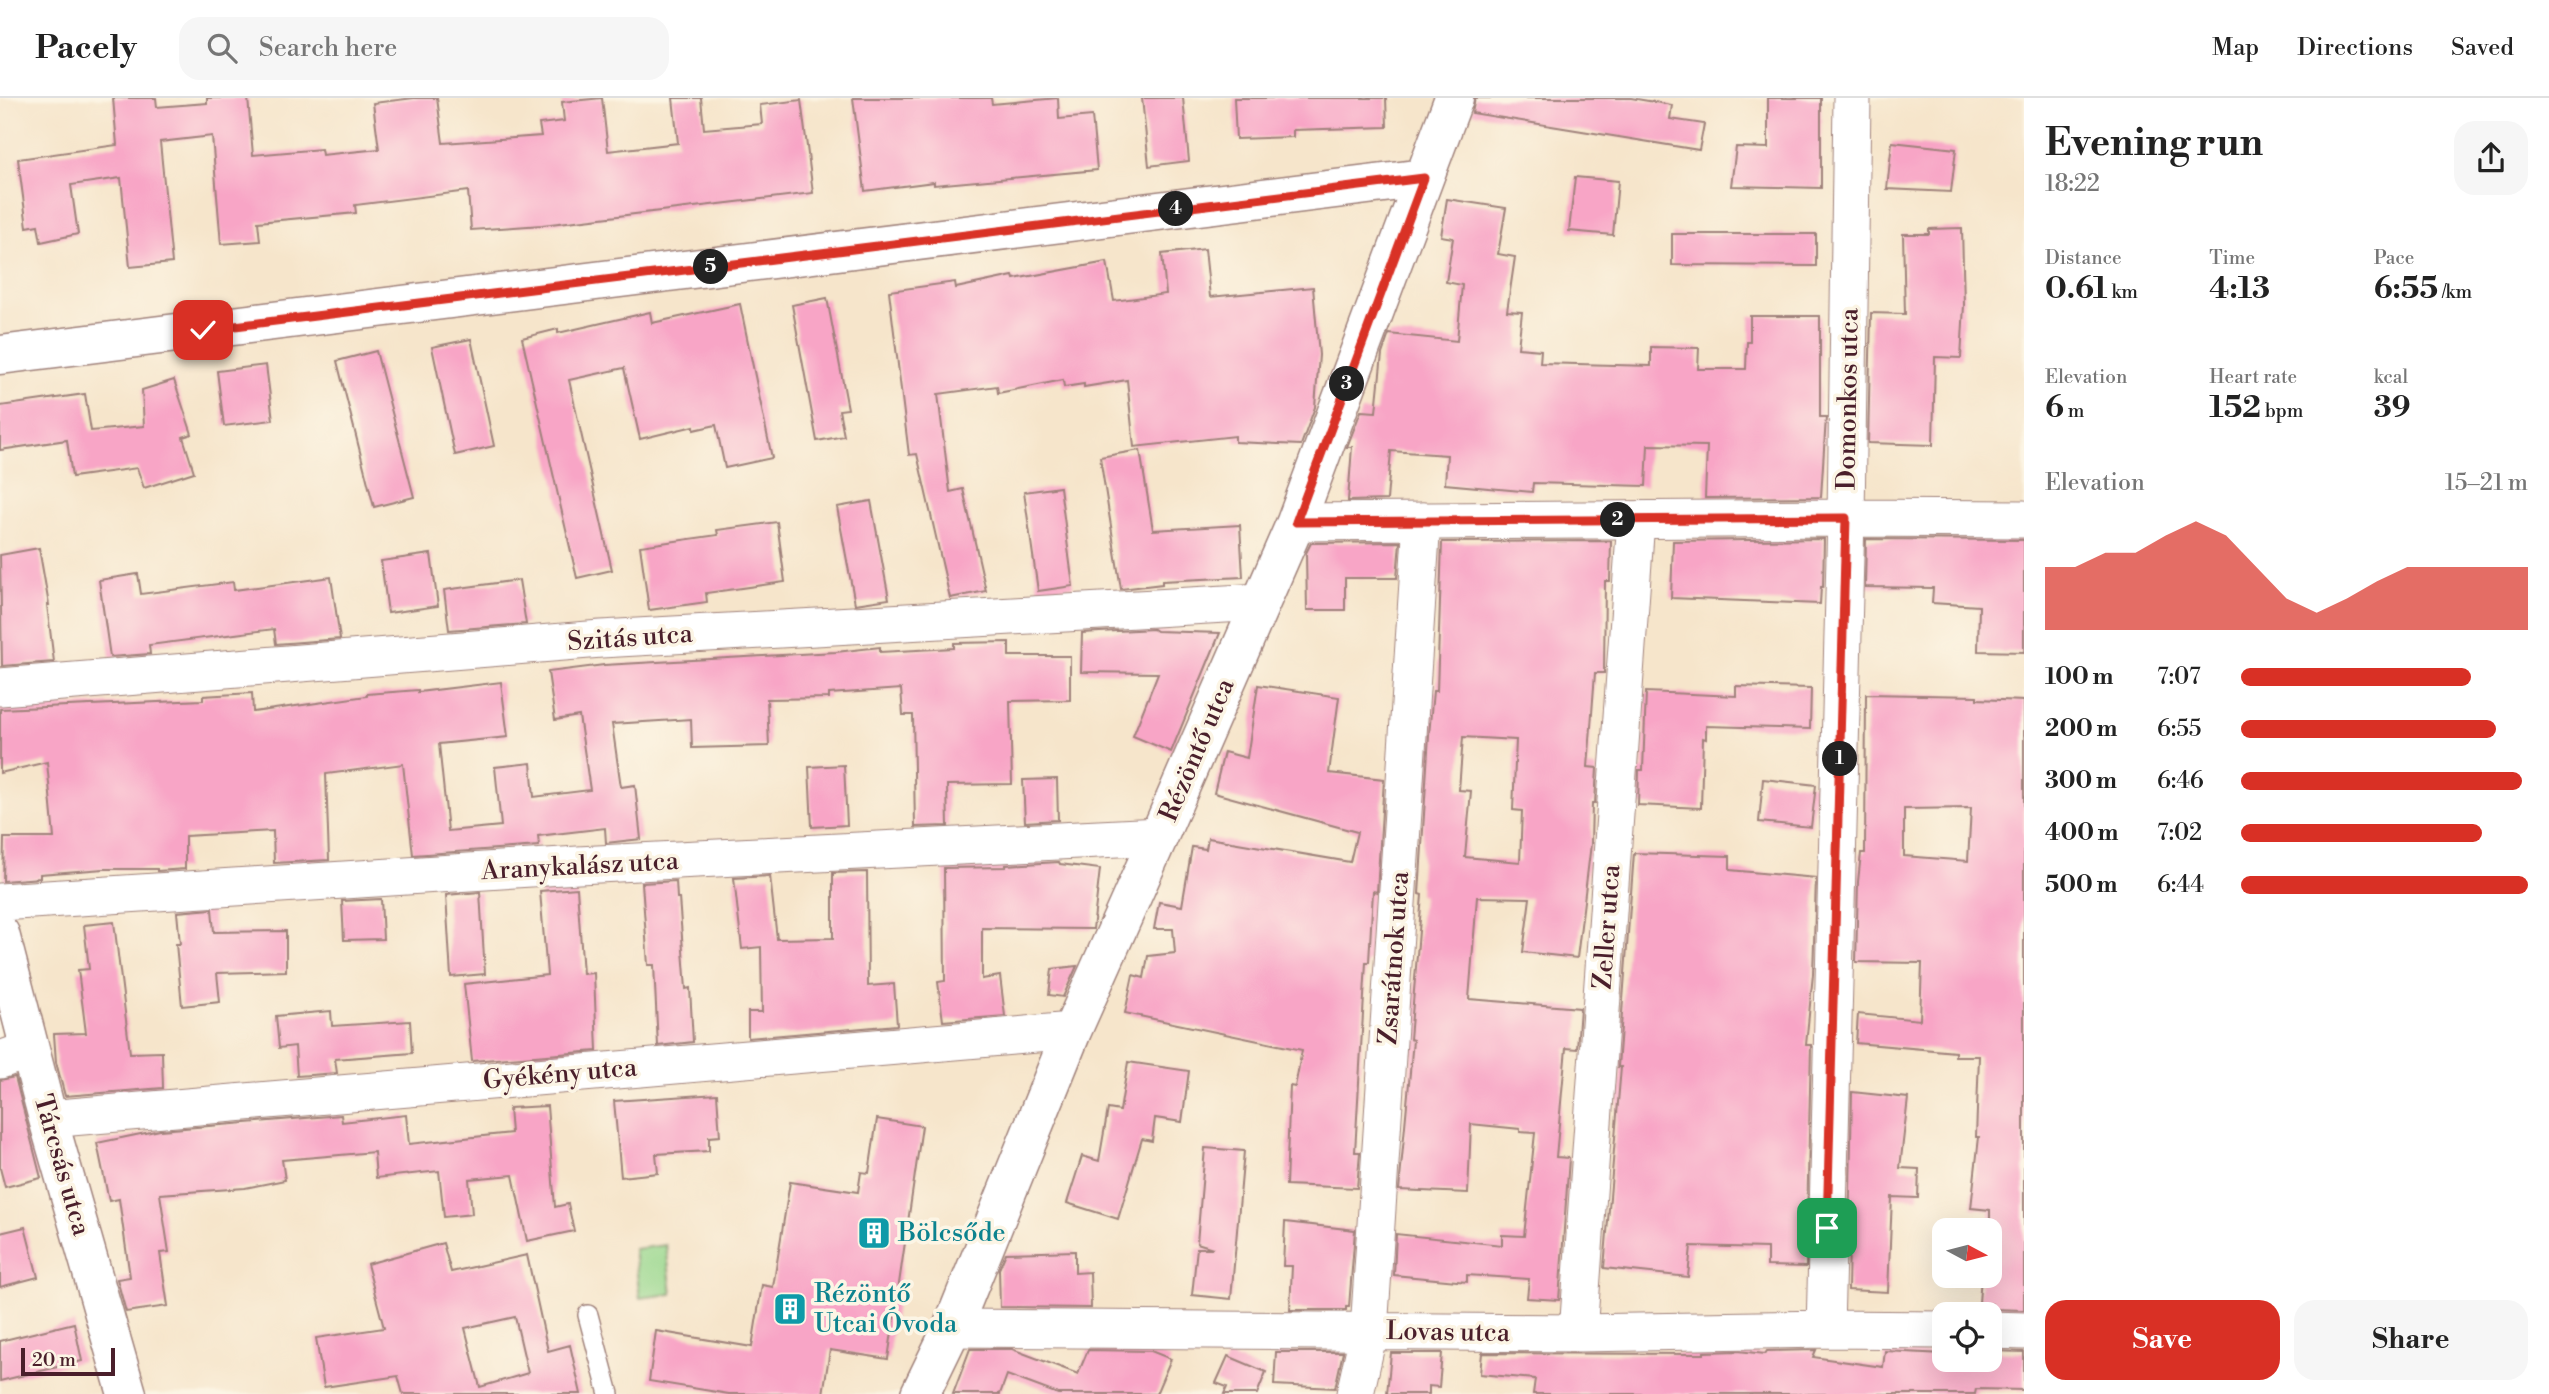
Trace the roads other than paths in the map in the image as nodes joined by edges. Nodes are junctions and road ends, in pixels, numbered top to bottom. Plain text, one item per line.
1 (1454, 98) edge
2 (1852, 98) edge
3 (1424, 178) junction
4 (0, 355) edge
5 (1846, 518) junction
6 (2024, 519) edge
7 (1636, 520) junction
8 (1422, 521) junction
9 (1296, 522) junction
10 (1261, 602) junction
11 (0, 687) edge
12 (1160, 836) junction
13 (0, 902) edge
14 (0, 934) edge
15 (1072, 1031) junction
16 (15, 1055) edge
17 (48, 1119) junction
18 (588, 1315) dead end
19 (952, 1328) junction
20 (1825, 1329) junction
21 (1932, 1330) edge
22 (2002, 1330) edge
23 (1369, 1331) junction
24 (2024, 1331) edge
25 (1578, 1333) junction
26 (127, 1394) edge
27 (609, 1394) edge
28 (920, 1394) edge
29 (1355, 1394) edge

1 - 3 main road, Rézöntő utca
2 - 5 street, Domonkos utca
3 - 4 main road
3 - 9 main road, Rézöntő utca
5 - 6 street
5 - 7 street
5 - 20 street, Domonkos utca
7 - 8 street
7 - 25 street, Zeller utca
8 - 9 street
8 - 23 street, Zsarátnok utca
9 - 10 main road, Rézöntő utca
10 - 11 street, Szitás utca
10 - 12 main road, Rézöntő utca
12 - 13 street, Aranykalász utca
12 - 15 main road, Rézöntő utca
14 - 16 main road, Tárcsás utca
15 - 17 street, Gyékény utca
15 - 19 main road, Rézöntő utca
16 - 17 main road, Tárcsás utca
17 - 26 main road, Tárcsás utca
18 - 27 lane
19 - 23 street, Lovas utca
19 - 28 main road, Rézöntő utca
20 - 21 street, Lovas utca
20 - 25 street, Lovas utca
22 - 24 street
23 - 25 street, Lovas utca
23 - 29 street, Zsarátnok utca

